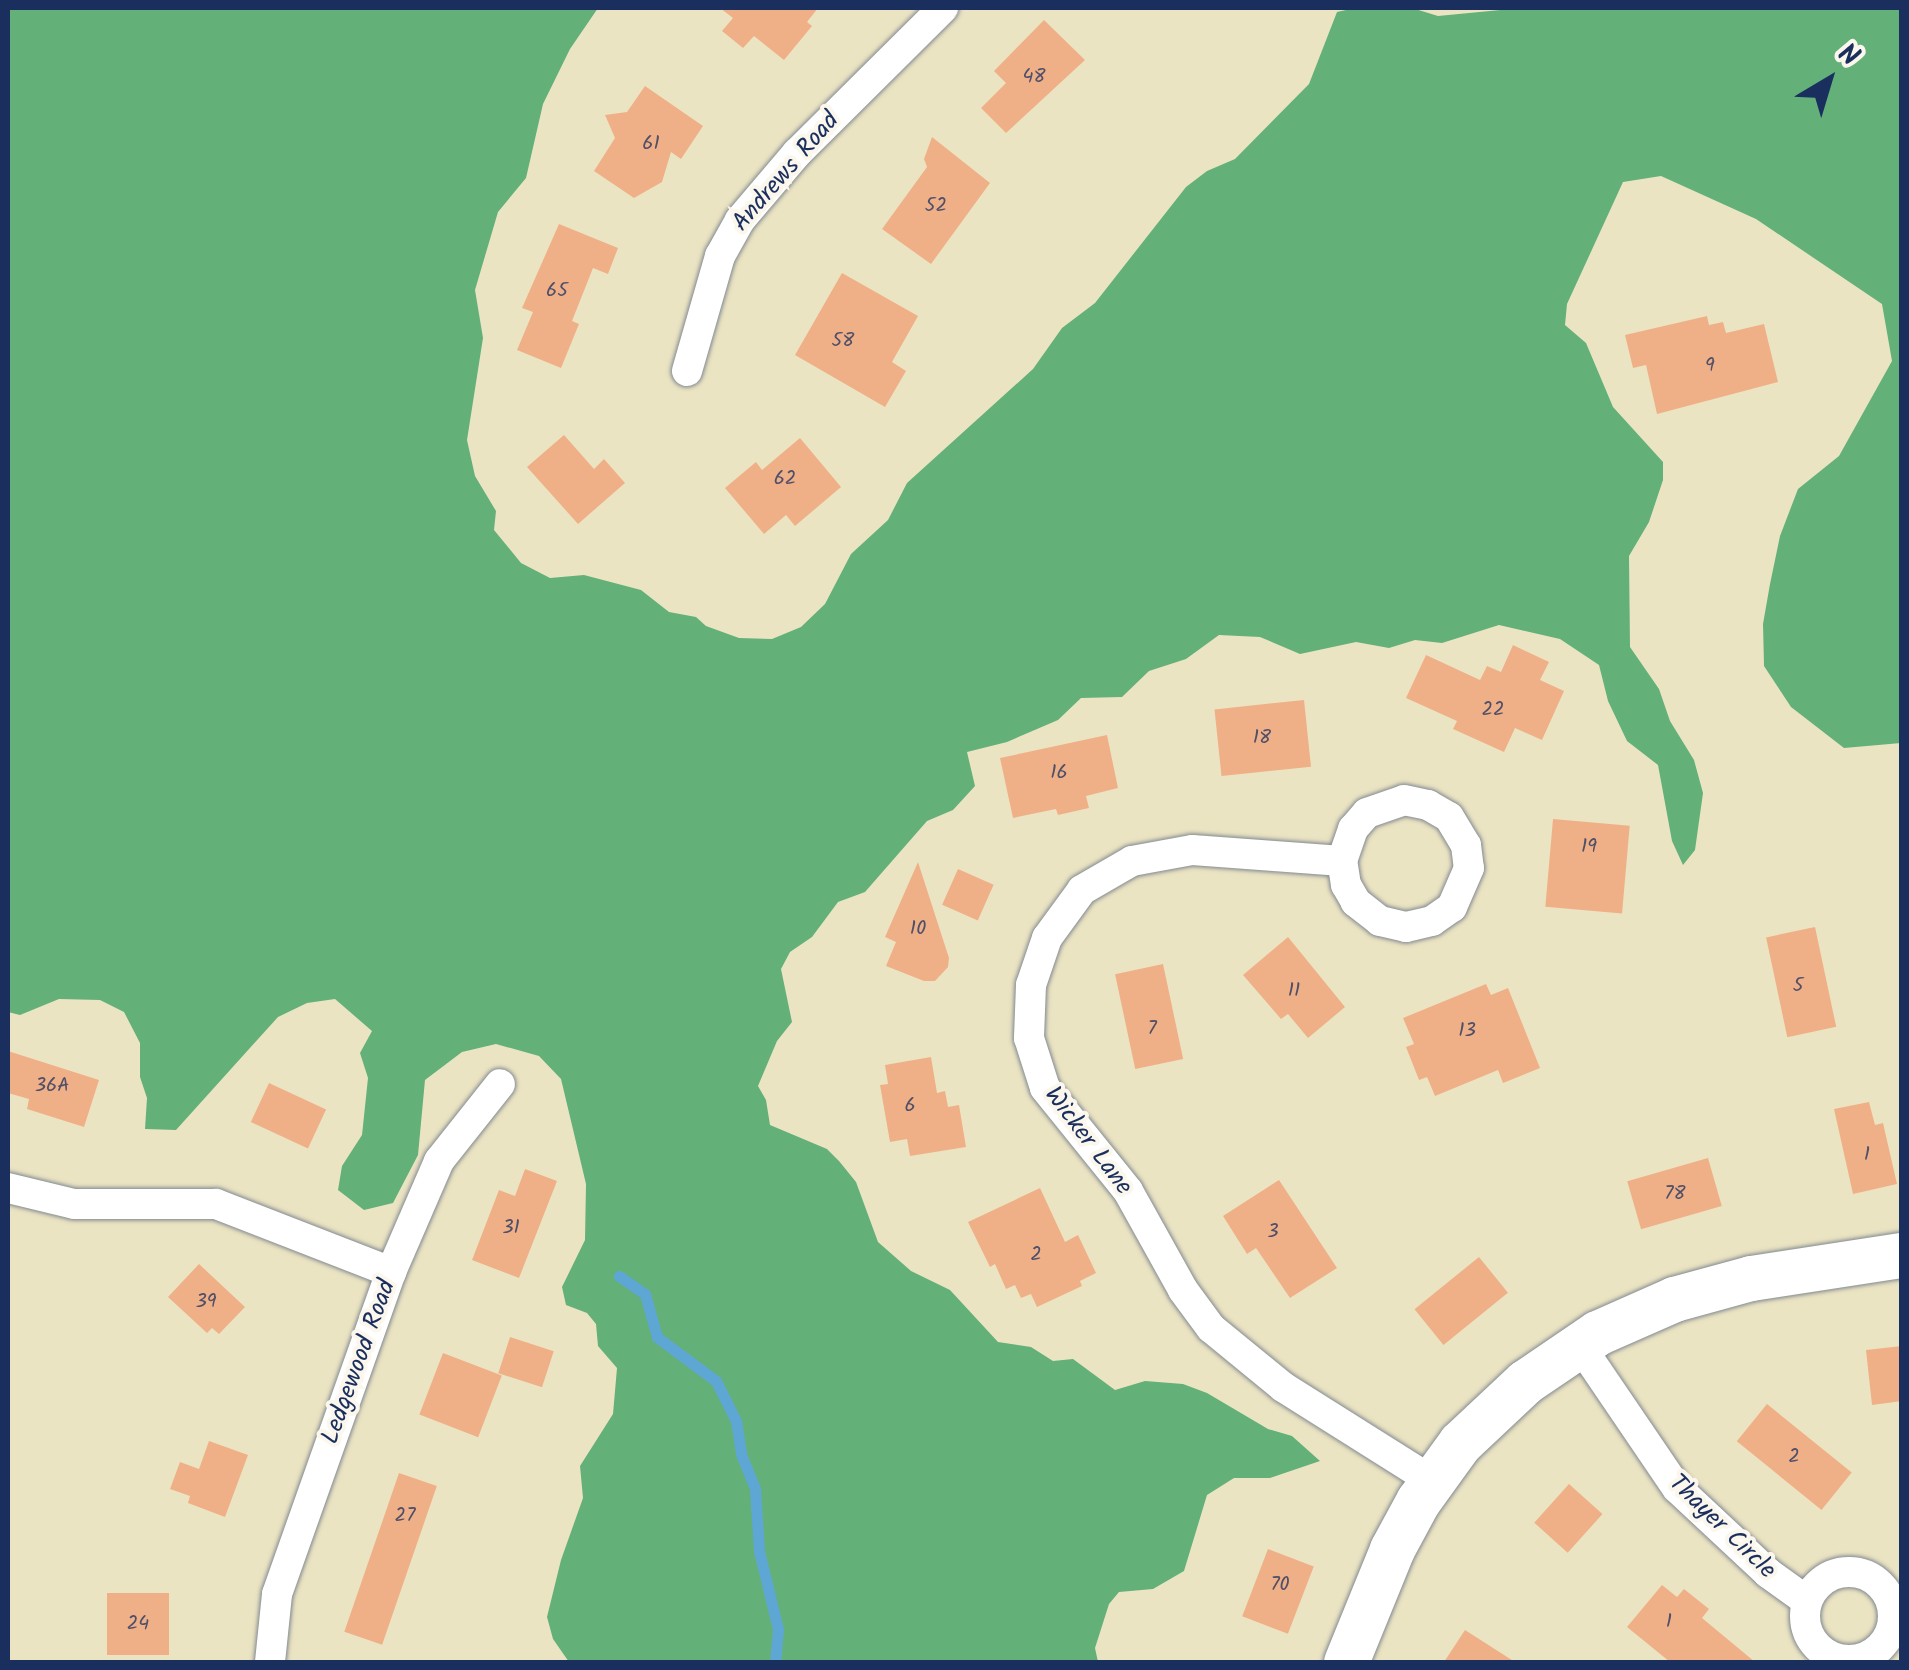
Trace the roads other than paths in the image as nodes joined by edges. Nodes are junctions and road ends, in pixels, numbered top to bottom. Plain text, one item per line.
1 (943, 8) edge
2 (687, 371) dead end
3 (1342, 861) junction
4 (500, 1084) dead end
5 (8, 1188) edge
6 (1902, 1255) edge
7 (391, 1272) junction
8 (1580, 1344) junction
9 (1432, 1481) junction
10 (1807, 1601) dead end
11 (270, 1662) edge
12 (1346, 1662) edge

1 - 2 street, Andrews Road
3 - 3 street
3 - 9 street, Wicker Lane
4 - 7 street, Ledgewood Road
5 - 7 street
6 - 8 main road
7 - 11 street, Ledgewood Road
8 - 9 main road
8 - 10 street, Thayer Circle
9 - 12 main road

